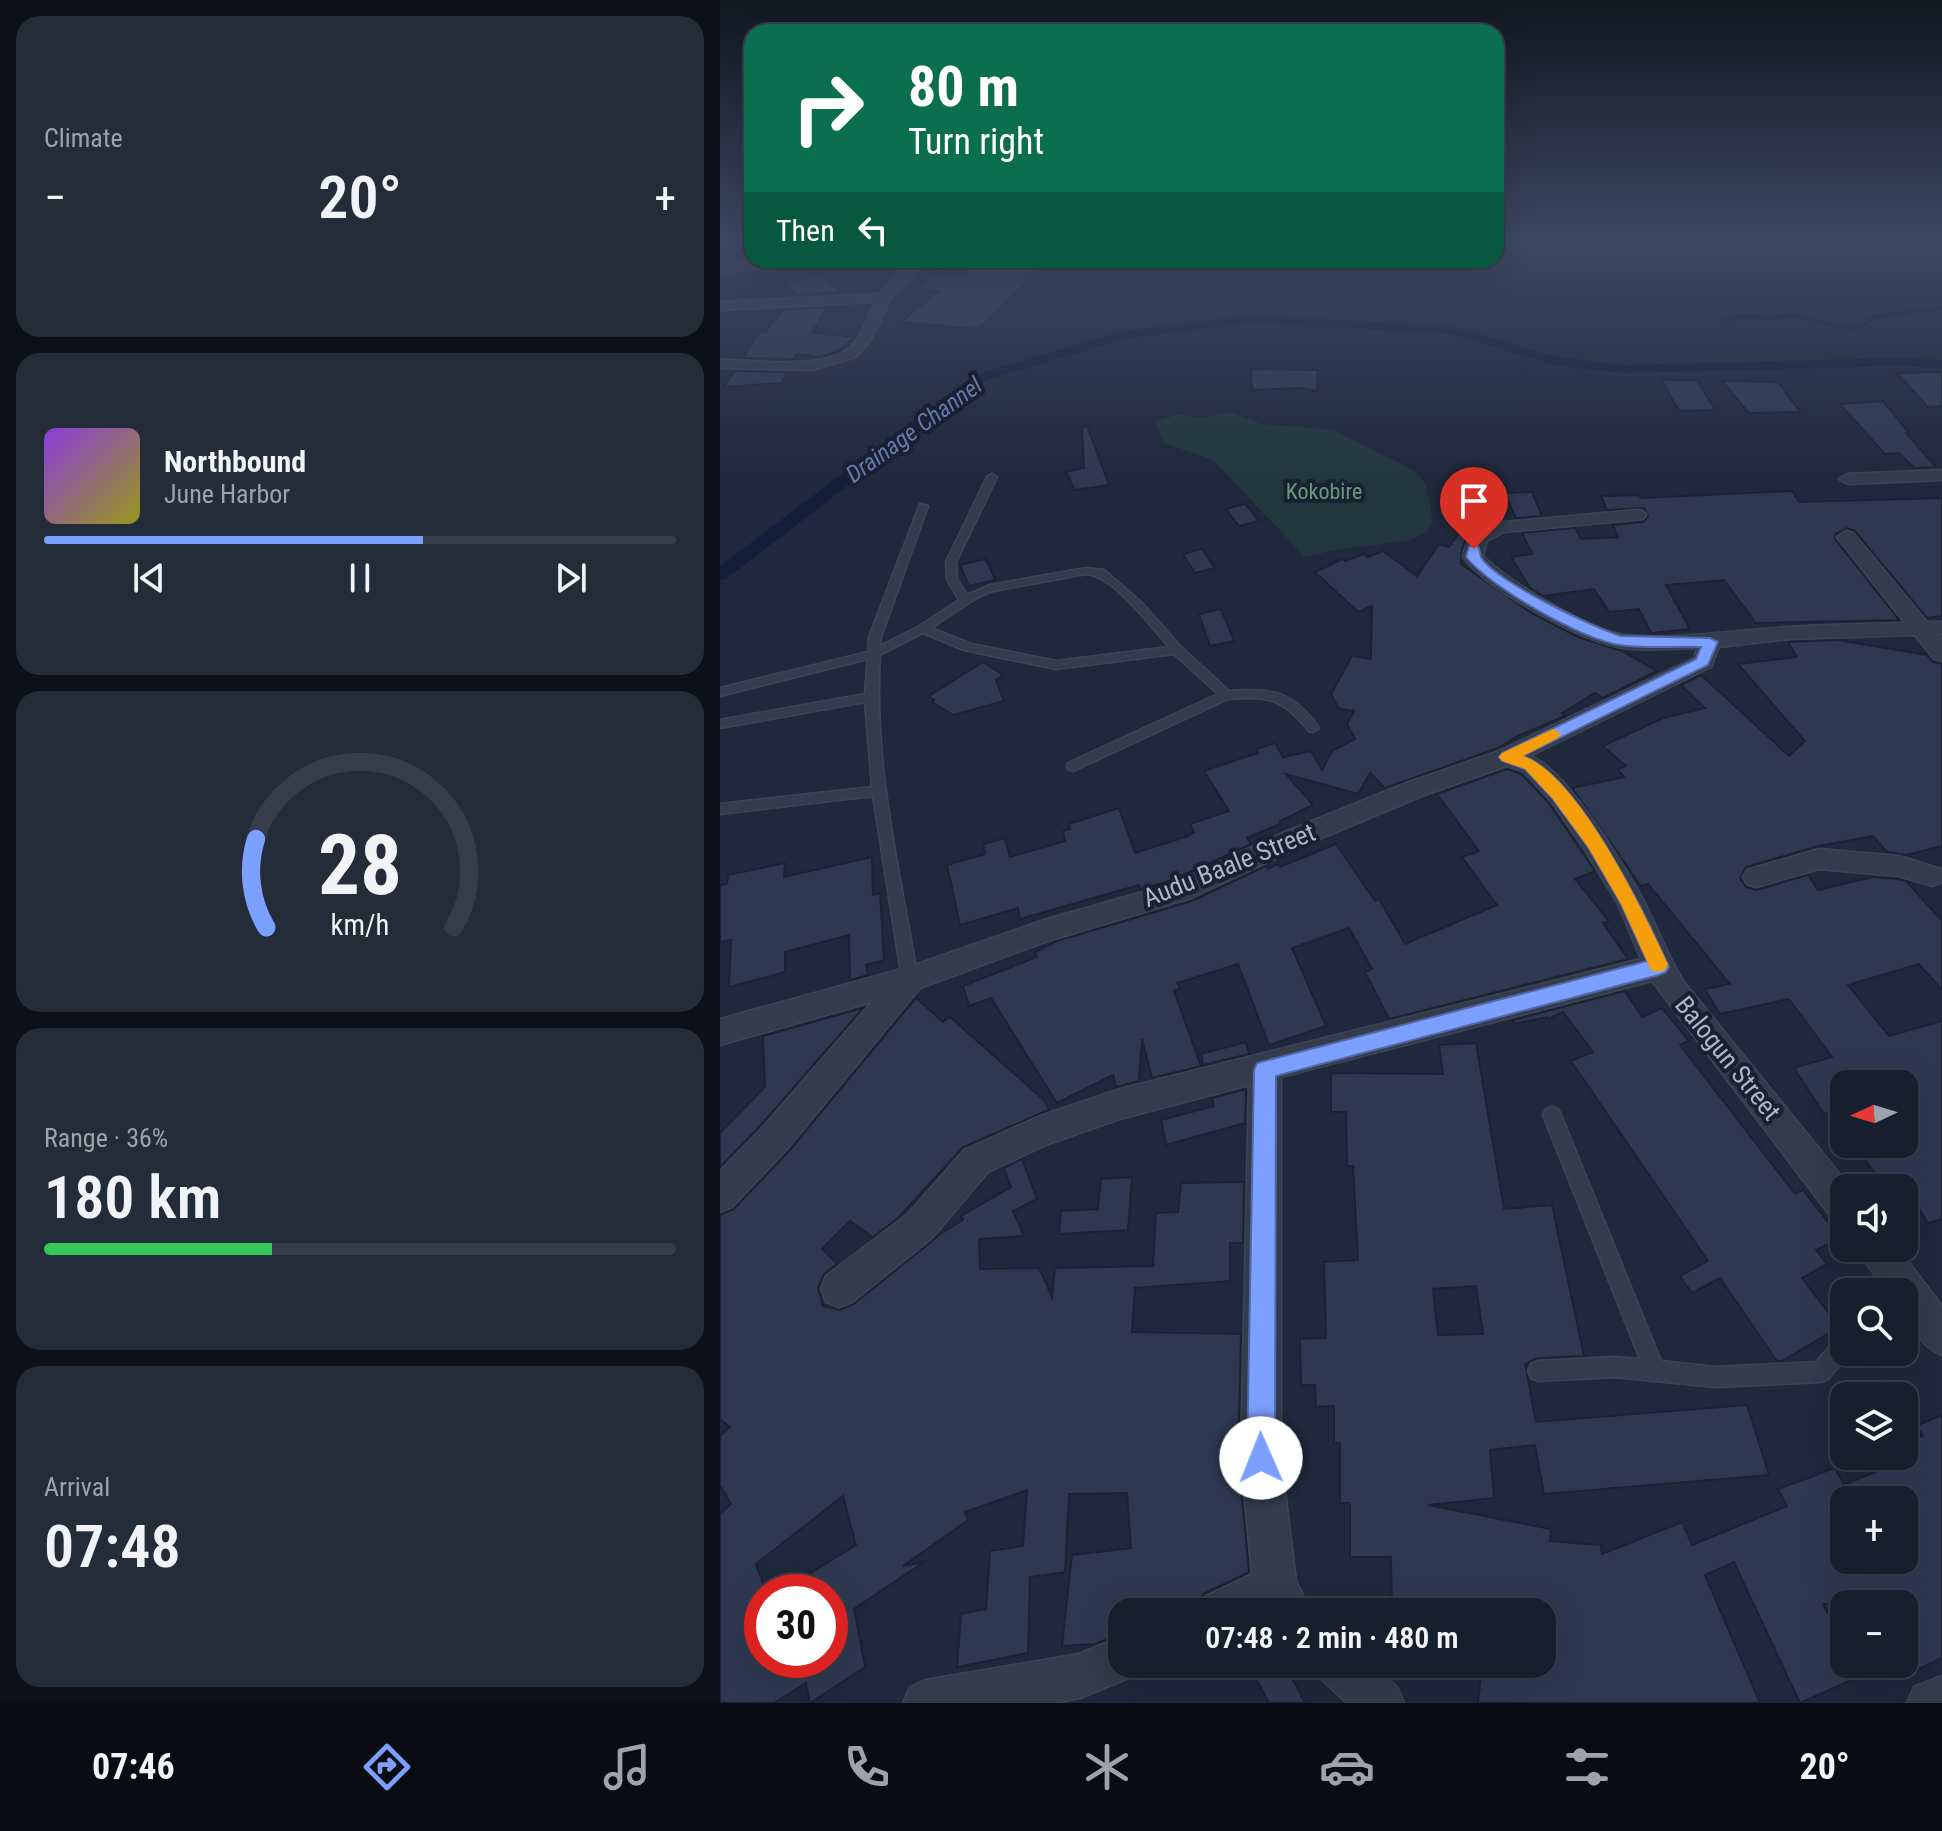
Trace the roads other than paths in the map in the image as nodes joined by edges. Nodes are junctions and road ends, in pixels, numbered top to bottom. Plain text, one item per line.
1 (873, 319) edge
2 (720, 364) edge
3 (1942, 475) edge
4 (992, 477) dead end
5 (1848, 479) dead end
6 (923, 506) dead end
7 (1637, 515) dead end
8 (1846, 537) dead end
9 (965, 601) junction
10 (1918, 628) junction
11 (1942, 628) edge
12 (922, 629) junction
13 (1710, 642) junction
14 (1177, 650) junction
15 (873, 654) junction
16 (1942, 654) edge
17 (720, 692) edge
18 (1226, 695) junction
19 (871, 697) junction
20 (720, 724) edge
21 (1313, 728) dead end
22 (1507, 757) junction
23 (1073, 766) dead end
24 (879, 791) junction
25 (720, 809) edge
26 (1756, 877) dead end
27 (1939, 879) edge
28 (1659, 967) junction
29 (910, 979) junction
30 (720, 1032) edge
31 (1265, 1070) junction
32 (1552, 1115) dead end
33 (1830, 1188) edge
34 (720, 1195) edge
35 (839, 1289) dead end
36 (1918, 1311) edge
37 (1942, 1336) edge
38 (1830, 1361) edge
39 (1538, 1371) dead end
40 (1655, 1371) junction
41 (1282, 1598) edge
42 (1108, 1664) edge
43 (1353, 1678) edge
44 (1942, 1699) edge
45 (926, 1703) edge
46 (1381, 1703) edge
47 (1930, 1703) edge

1 - 2 street
3 - 5 street
4 - 9 lane
6 - 15 lane
7 - 13 street
8 - 10 street
9 - 12 lane
9 - 14 lane
10 - 11 street
10 - 13 street
10 - 16 street
12 - 14 lane
12 - 15 lane
13 - 22 street, Audu Baale Street
14 - 18 lane
15 - 17 lane
15 - 19 lane
18 - 21 lane
18 - 23 lane
19 - 20 lane
19 - 24 lane
22 - 28 street, Balogun Street
22 - 29 street, Audu Baale Street
24 - 25 lane
24 - 29 lane
26 - 27 street
28 - 31 street
28 - 33 street, Balogun Street
29 - 30 street, Audu Baale Street
29 - 34 street
31 - 35 street
31 - 41 street
32 - 40 lane
36 - 37 street
38 - 40 lane
39 - 40 lane
42 - 45 street
43 - 46 street
44 - 47 street

